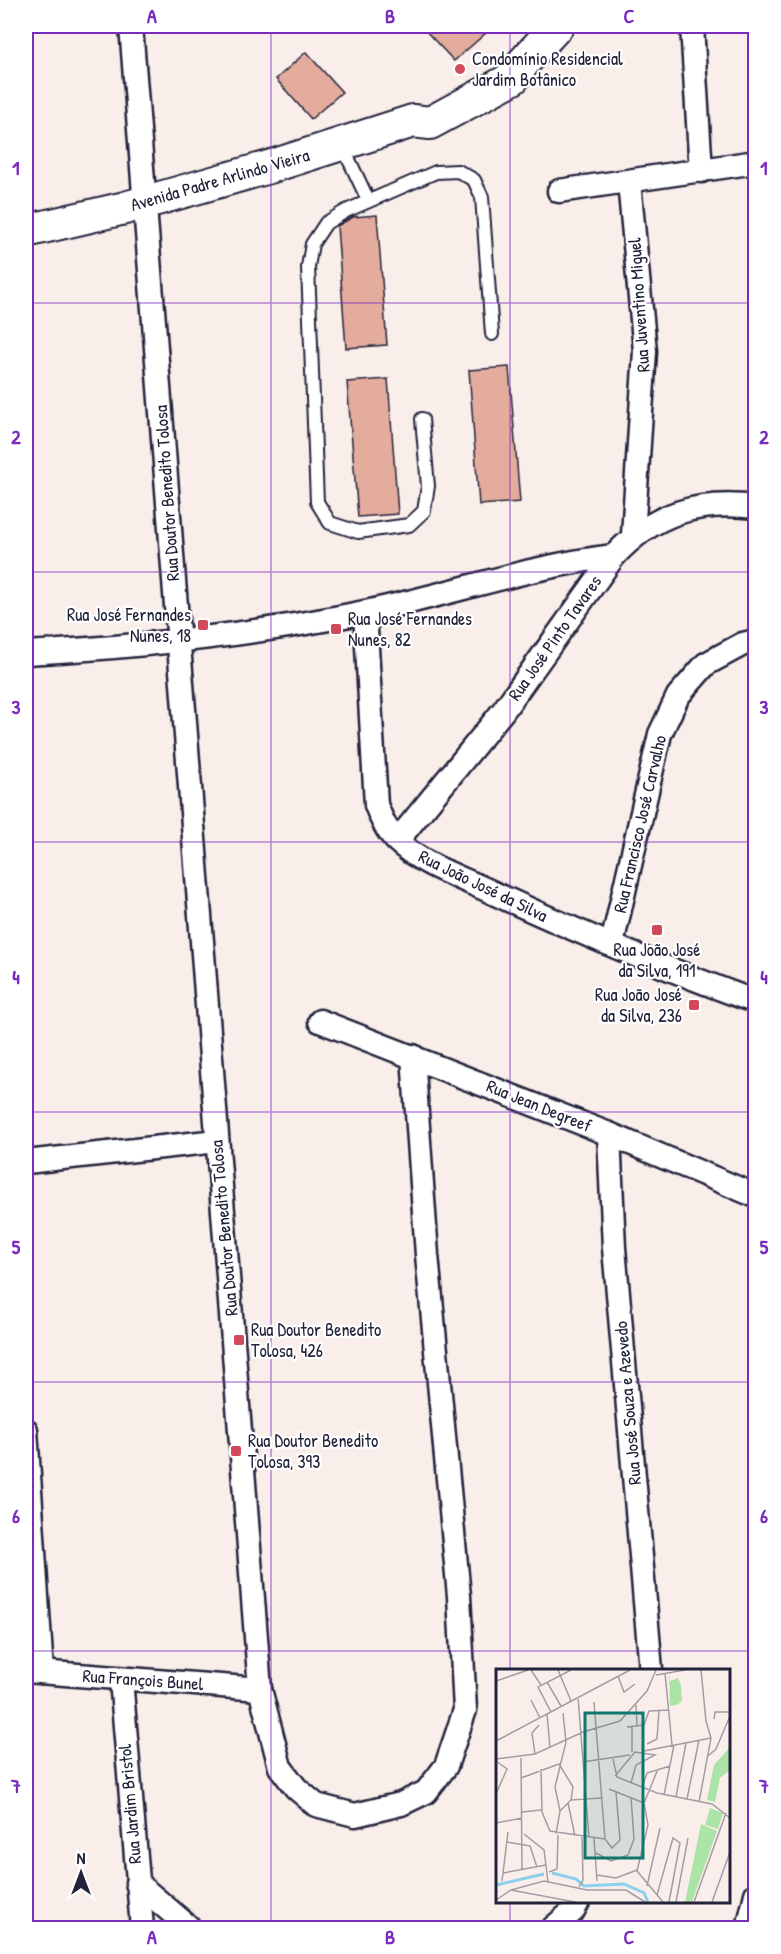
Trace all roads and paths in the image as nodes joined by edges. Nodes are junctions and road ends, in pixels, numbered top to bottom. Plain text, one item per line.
1 (131, 26) edge
2 (557, 26) edge
3 (692, 26) edge
4 (342, 144) junction
5 (756, 162) edge
6 (700, 171) junction
7 (629, 182) junction
8 (559, 191) dead end
9 (368, 200) junction
10 (144, 202) junction
11 (26, 231) edge
12 (492, 334) dead end
13 (422, 419) dead end
14 (756, 507) edge
15 (633, 536) junction
16 (614, 556) junction
17 (365, 612) junction
18 (756, 641) edge
19 (178, 642) junction
20 (26, 653) edge
21 (397, 841) junction
22 (612, 944) junction
23 (756, 1002) edge
24 (320, 1021) dead end
25 (413, 1056) junction
26 (609, 1134) junction
27 (217, 1141) junction
28 (26, 1162) edge
29 (756, 1196) edge
30 (26, 1430) edge
31 (651, 1669) edge
32 (34, 1671) edge
33 (121, 1678) junction
34 (260, 1689) junction
35 (137, 1884) junction
36 (756, 1894) edge
37 (577, 1903) edge
38 (141, 1929) edge
39 (190, 1929) edge
40 (553, 1929) edge
41 (748, 1929) edge

1 - 10 street, Rua Doutor Benedito Tolosa
2 - 4 main road, Avenida Padre Arlindo Vieira
3 - 6 street
4 - 9 lane
4 - 10 main road, Avenida Padre Arlindo Vieira
5 - 6 street
6 - 7 street
7 - 8 street
7 - 15 street, Rua Juventino Miguel
9 - 12 lane
9 - 13 lane
10 - 11 main road, Avenida Padre Arlindo Vieira
10 - 19 street, Rua Doutor Benedito Tolosa
14 - 15 street, Rua José Pinto Tavares
15 - 16 street, Rua José Pinto Tavares
16 - 17 street
16 - 21 street, Rua José Pinto Tavares
17 - 19 street
17 - 21 street, Rua João José da Silva
18 - 22 street, Rua Francisco José Carvalho
19 - 20 street
19 - 27 street, Rua Doutor Benedito Tolosa
21 - 22 street, Rua João José da Silva
22 - 23 street, Rua João José da Silva
24 - 25 street, Rua Jean Degreef
25 - 26 street, Rua Jean Degreef
25 - 34 street, Rua Doutor Benedito Tolosa
26 - 29 street, Rua Jean Degreef
26 - 31 street, Rua José Souza e Azevedo
27 - 28 street
27 - 34 street, Rua Doutor Benedito Tolosa
30 - 32 street
32 - 33 street, Rua François Bunel
33 - 34 street, Rua François Bunel
33 - 35 street, Rua Jardim Bristol
35 - 38 street, Rua Jardim Bristol
35 - 39 street
36 - 41 street
37 - 40 street

